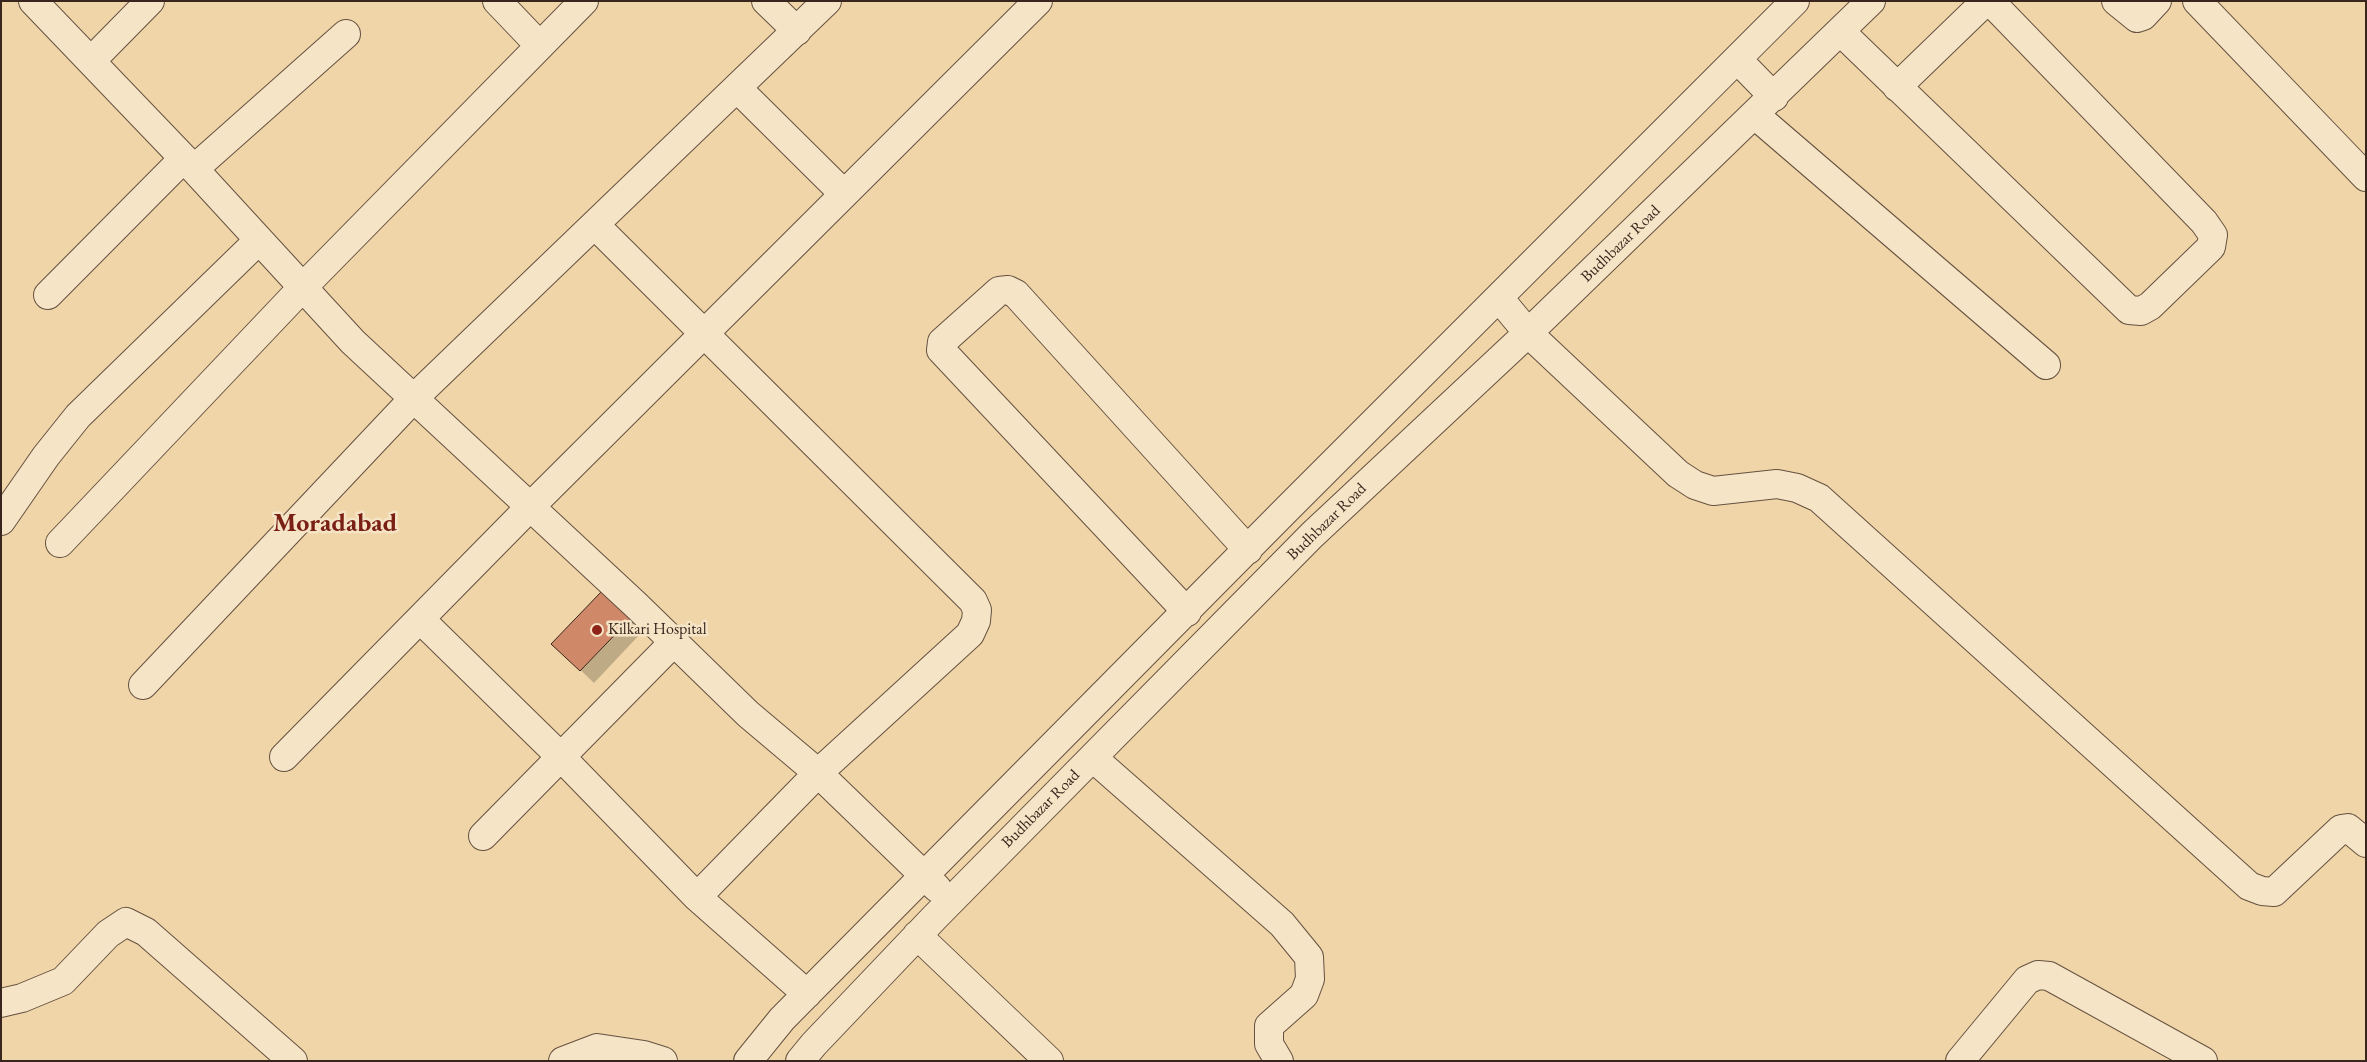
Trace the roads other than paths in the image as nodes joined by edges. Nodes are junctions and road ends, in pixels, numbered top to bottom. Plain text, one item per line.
1 (33, 1) edge
2 (150, 1) edge
3 (498, 1) edge
4 (584, 1) edge
5 (766, 1) edge
6 (827, 1) edge
7 (1038, 1) edge
8 (1795, 1) edge
9 (1872, 1) edge
10 (1986, 1) edge
11 (1990, 1) edge
12 (2116, 1) edge
13 (2158, 1) edge
14 (2197, 1) edge
15 (797, 31) junction
16 (1841, 32) junction
17 (346, 34) dead end
18 (540, 46) junction
19 (1737, 59) junction
20 (91, 61) junction
21 (1897, 87) junction
22 (737, 88) junction
23 (1764, 106) junction
24 (188, 164) junction
25 (2366, 176) edge
26 (844, 194) junction
27 (595, 225) junction
28 (259, 240) junction
29 (303, 287) junction
30 (48, 294) dead end
31 (1499, 298) junction
32 (1528, 333) junction
33 (703, 335) junction
34 (2046, 365) dead end
35 (414, 398) junction
36 (530, 507) junction
37 (1, 521) edge
38 (60, 543) dead end
39 (1248, 550) junction
40 (1187, 612) junction
41 (420, 619) junction
42 (674, 642) junction
43 (143, 685) dead end
44 (1049, 750) junction
45 (561, 757) junction
46 (284, 758) dead end
47 (1084, 766) junction
48 (818, 773) junction
49 (483, 836) dead end
50 (2366, 843) edge
51 (924, 876) junction
52 (697, 897) junction
53 (951, 901) junction
54 (917, 935) junction
55 (807, 994) junction
56 (1, 1003) edge
57 (782, 1019) junction
58 (807, 1052) edge
59 (293, 1061) edge
60 (563, 1061) edge
61 (663, 1061) edge
62 (748, 1061) edge
63 (1049, 1061) edge
64 (1279, 1061) edge
65 (1960, 1061) edge
66 (2203, 1061) edge

1 - 20 street
2 - 20 street
3 - 18 street
4 - 18 street
5 - 15 street
6 - 15 street
7 - 26 street
8 - 19 street
9 - 16 street, Budhbazar Road
10 - 21 street
11 - 21 street
12 - 13 street
14 - 25 street
15 - 22 street
16 - 21 street
16 - 23 street, Budhbazar Road
17 - 24 street
18 - 29 street
19 - 23 street
19 - 31 street
20 - 24 street
22 - 26 street
22 - 27 street
23 - 32 street, Budhbazar Road
23 - 34 street
24 - 28 street
24 - 30 street
26 - 33 street
27 - 33 street
27 - 35 street
28 - 29 street
28 - 37 street
29 - 35 street
29 - 38 street
31 - 32 street
31 - 39 street
32 - 47 street, Budhbazar Road
32 - 50 street
33 - 36 street
33 - 48 street
35 - 36 street
35 - 43 street
36 - 41 street
36 - 42 street
39 - 40 street
39 - 40 street
40 - 44 street
41 - 45 street
41 - 46 street
42 - 45 street
42 - 48 street
44 - 47 street
44 - 51 street
45 - 49 street
45 - 52 street
47 - 53 street, Budhbazar Road
47 - 64 street
48 - 51 street
48 - 52 street
51 - 53 street
51 - 55 street
52 - 55 street
53 - 54 street, Budhbazar Road
54 - 58 street, Budhbazar Road
54 - 63 street
55 - 57 street
56 - 59 street
57 - 58 street
57 - 62 street
60 - 61 street
65 - 66 street

